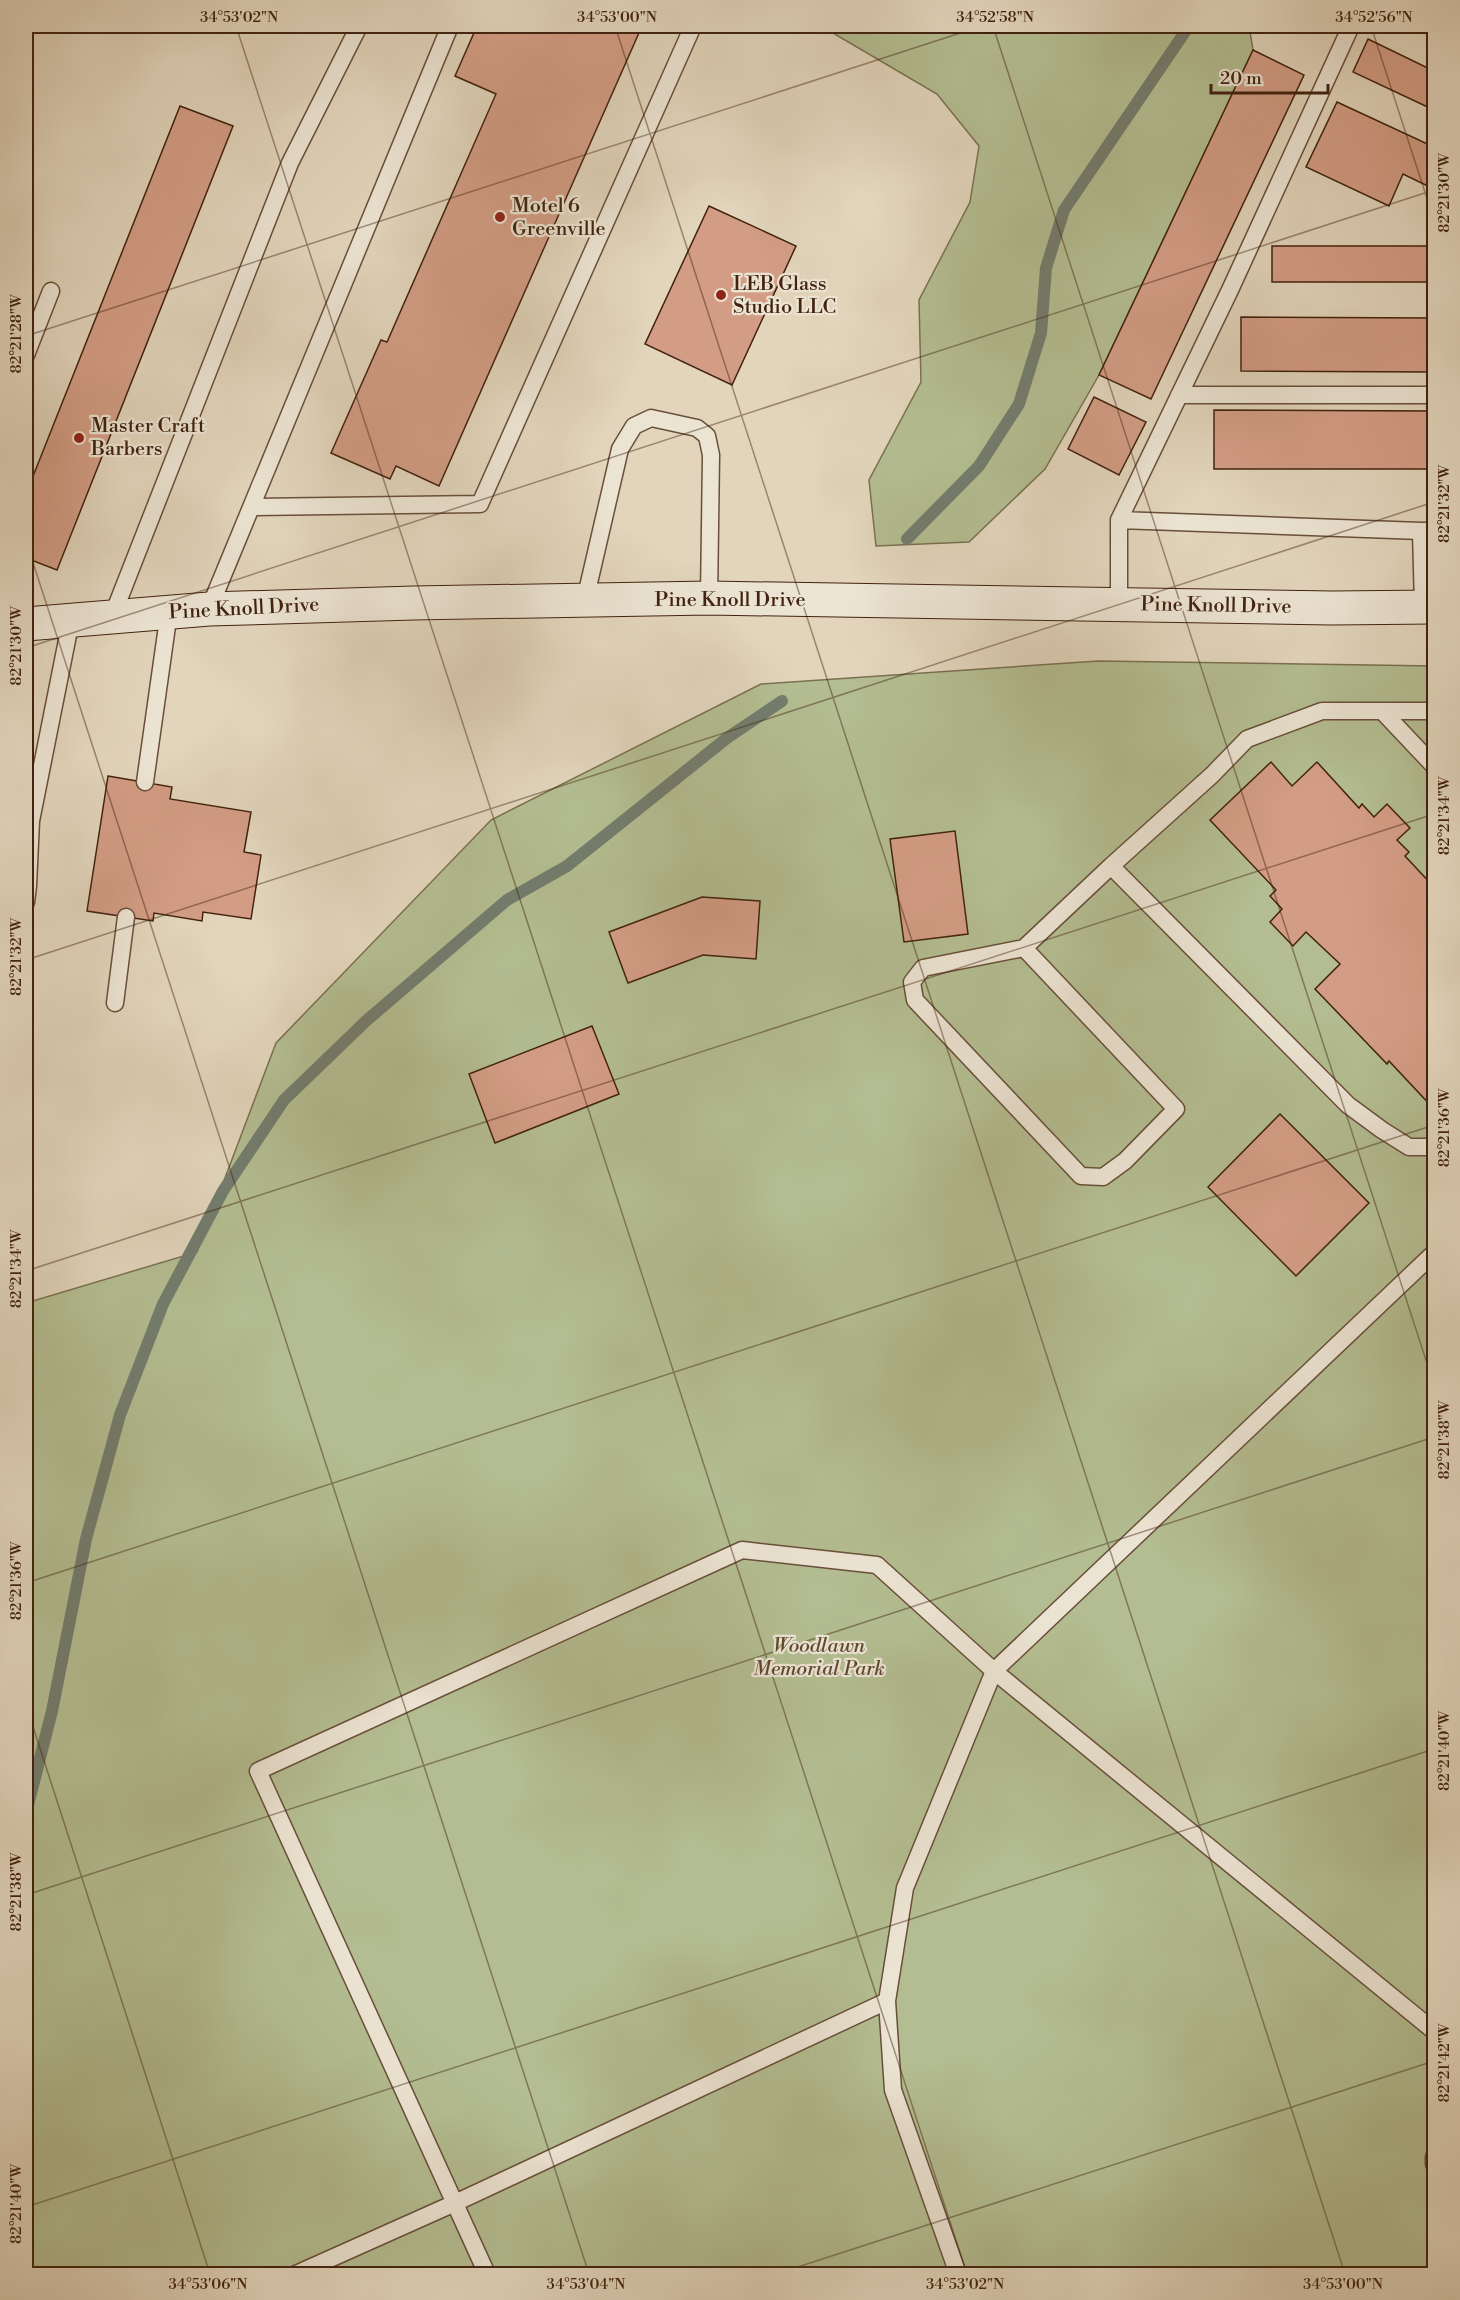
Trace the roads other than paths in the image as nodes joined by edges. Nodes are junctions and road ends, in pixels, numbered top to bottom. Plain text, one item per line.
1 (359, 26) edge
2 (450, 26) edge
3 (693, 26) edge
4 (1351, 26) edge
5 (51, 291) dead end
6 (26, 355) edge
7 (1179, 395) junction
8 (1434, 395) edge
9 (253, 507) junction
10 (1119, 520) junction
11 (1428, 531) edge
12 (709, 598) junction
13 (585, 600) junction
14 (1119, 604) junction
15 (1429, 607) edge
16 (209, 609) junction
17 (169, 612) junction
18 (112, 617) junction
19 (71, 620) junction
20 (26, 624) edge
21 (1434, 711) edge
22 (1383, 712) junction
23 (1434, 766) edge
24 (145, 782) dead end
25 (1111, 866) junction
26 (26, 902) edge
27 (126, 917) dead end
28 (1024, 948) junction
29 (115, 1003) dead end
30 (1434, 1147) edge
31 (1434, 1254) edge
32 (994, 1671) junction
33 (887, 2001) junction
34 (1434, 2031) edge
35 (1434, 2157) edge
36 (1434, 2164) edge
37 (455, 2203) junction
38 (296, 2274) edge
39 (488, 2274) edge
40 (958, 2274) edge

1 - 18 lane
2 - 9 lane
3 - 9 lane
4 - 7 lane
5 - 6 lane
7 - 8 lane
7 - 10 lane
9 - 16 lane
10 - 11 lane
10 - 14 lane
11 - 15 lane
12 - 13 street, Pine Knoll Drive
12 - 13 lane
12 - 14 street, Pine Knoll Drive
13 - 16 street, Pine Knoll Drive
14 - 15 street, Pine Knoll Drive
16 - 17 street, Pine Knoll Drive
17 - 18 street, Pine Knoll Drive
17 - 24 lane
18 - 19 street, Pine Knoll Drive
19 - 20 street, Pine Knoll Drive
19 - 26 lane
21 - 22 lane
22 - 23 lane
22 - 25 lane
25 - 28 lane
25 - 30 lane
27 - 29 lane
28 - 28 lane
31 - 32 lane
32 - 33 lane
32 - 34 lane
32 - 37 lane
33 - 37 lane
33 - 40 lane
35 - 36 lane
37 - 38 lane
37 - 39 lane

